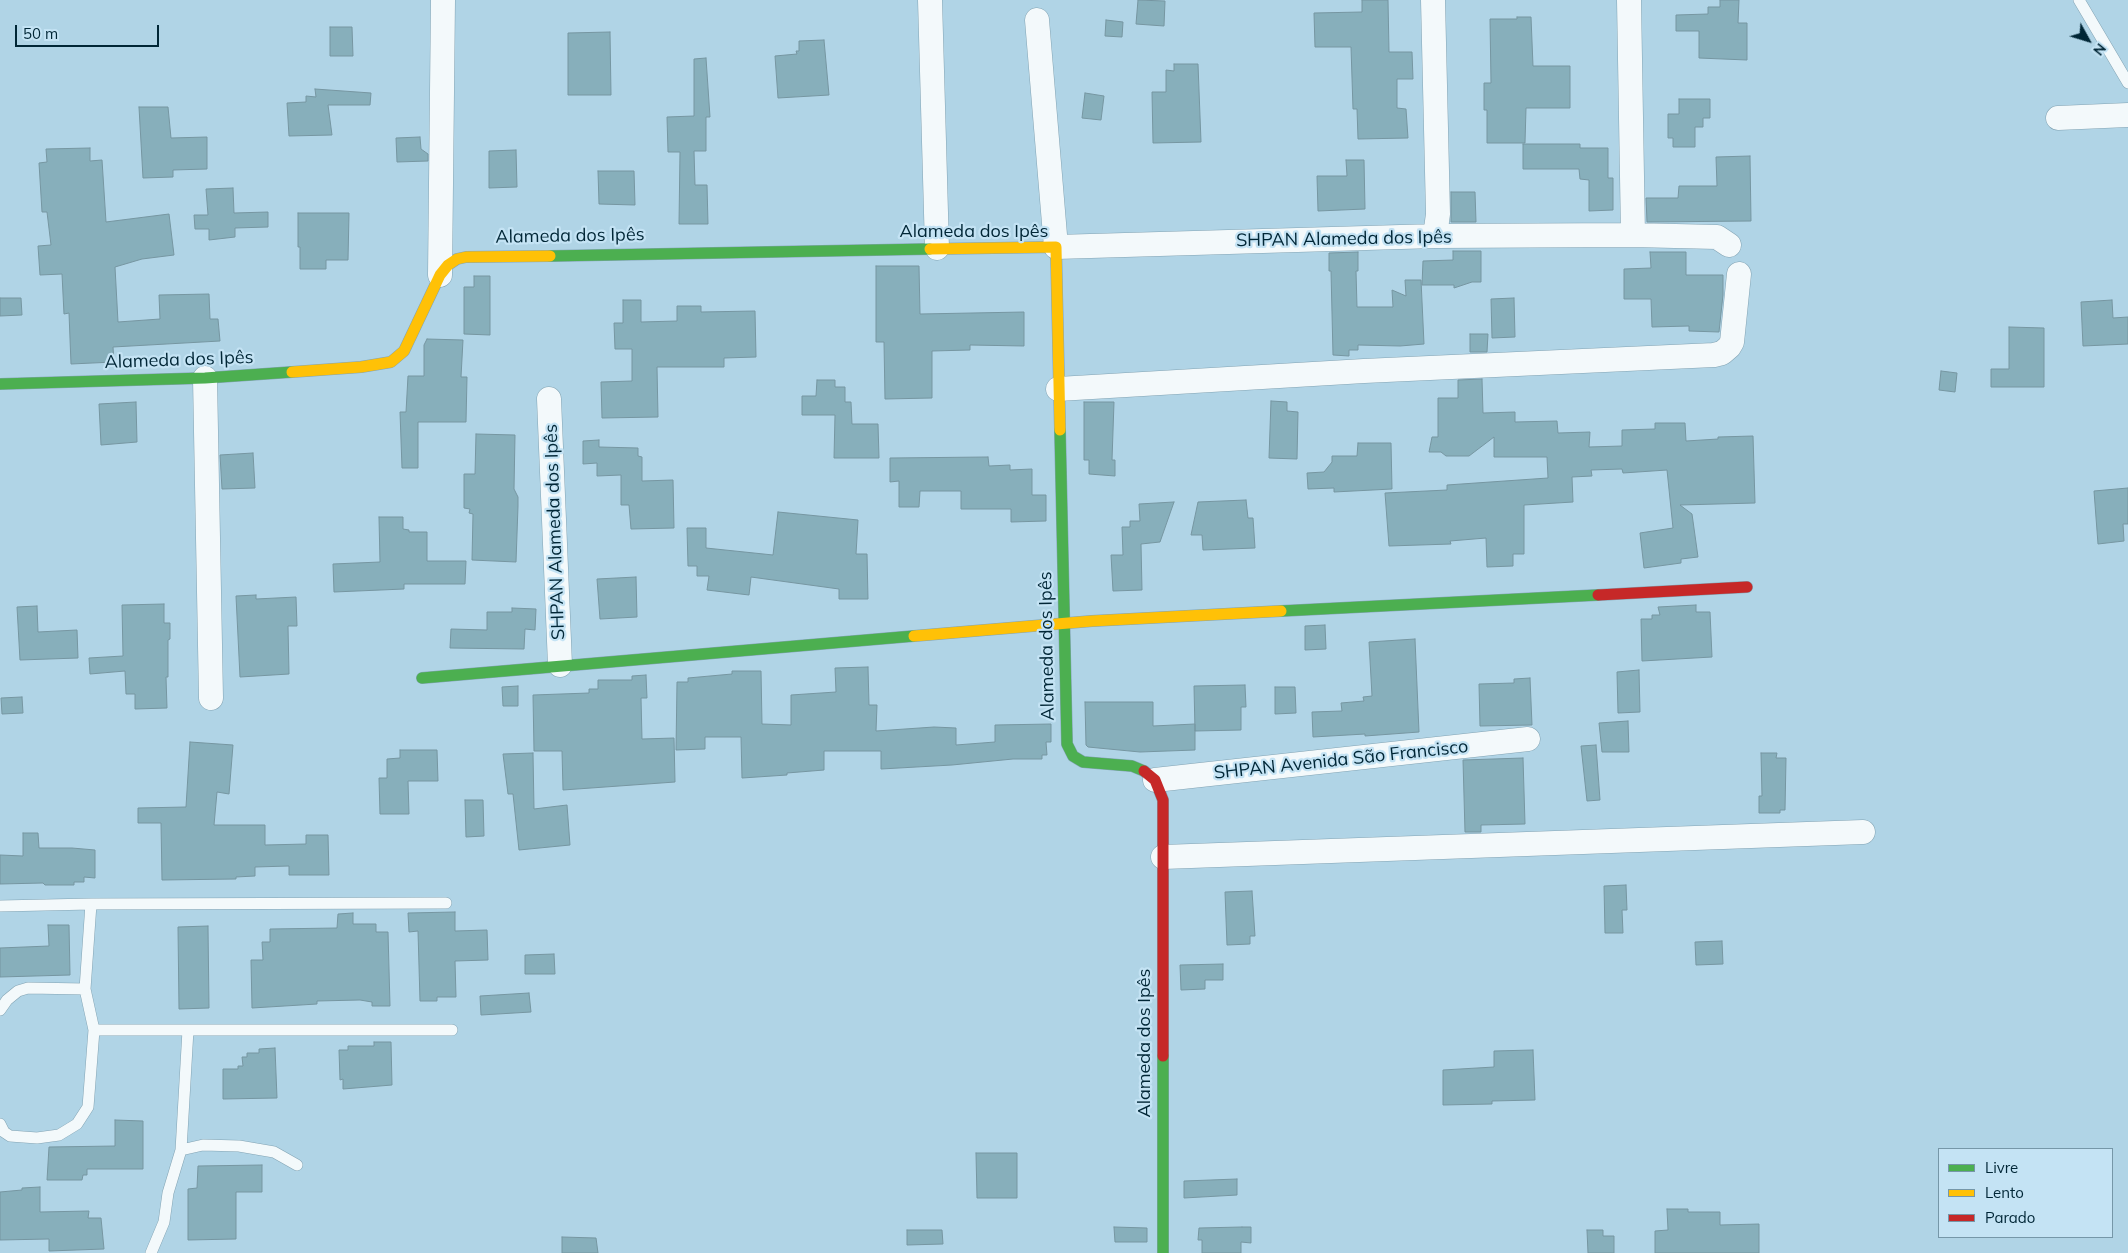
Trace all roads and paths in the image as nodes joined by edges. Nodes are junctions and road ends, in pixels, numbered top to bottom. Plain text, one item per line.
1 (443, 0) edge
2 (930, 0) edge
3 (1433, 0) edge
4 (1629, 0) edge
5 (2079, 0) edge
6 (1037, 20) dead end
7 (2128, 83) edge
8 (2128, 115) edge
9 (2058, 118) dead end
10 (1633, 235) junction
11 (1435, 236) junction
12 (1729, 245) dead end
13 (1056, 247) junction
14 (936, 248) junction
15 (1739, 274) dead end
16 (440, 275) junction
17 (205, 378) junction
18 (0, 384) edge
19 (1058, 389) junction
20 (549, 399) dead end
21 (1747, 588) dead end
22 (1064, 624) junction
23 (560, 665) junction
24 (422, 678) dead end
25 (211, 698) dead end
26 (1528, 739) dead end
27 (1155, 780) junction
28 (1863, 832) dead end
29 (1163, 857) junction
30 (446, 903) dead end
31 (91, 904) junction
32 (0, 906) edge
33 (85, 989) junction
34 (0, 1010) edge
35 (94, 1030) junction
36 (188, 1030) junction
37 (452, 1030) dead end
38 (0, 1124) edge
39 (181, 1150) junction
40 (297, 1165) dead end
41 (151, 1253) edge
42 (1163, 1253) edge

1 - 16 street
2 - 14 street
3 - 11 street
4 - 10 street
5 - 7 lane
6 - 13 street
8 - 9 street
10 - 11 street, SHPAN Alameda dos Ipês
10 - 12 street, SHPAN Alameda dos Ipês
11 - 13 street, SHPAN Alameda dos Ipês
13 - 14 street, Alameda dos Ipês
13 - 19 street, Alameda dos Ipês
14 - 16 street, Alameda dos Ipês
15 - 19 street
16 - 17 street, Alameda dos Ipês
17 - 18 street, Alameda dos Ipês
17 - 25 street
19 - 22 street, Alameda dos Ipês
20 - 23 street, SHPAN Alameda dos Ipês
21 - 22 street
22 - 23 street
22 - 27 street, Alameda dos Ipês
23 - 24 street
26 - 27 street, SHPAN Avenida São Francisco
27 - 29 street, Alameda dos Ipês
28 - 29 street
29 - 42 street, Alameda dos Ipês
30 - 31 lane
31 - 32 lane
31 - 33 lane
33 - 34 lane
33 - 35 lane
35 - 36 lane
35 - 38 lane
36 - 37 lane
36 - 39 lane
39 - 40 lane
39 - 41 lane

